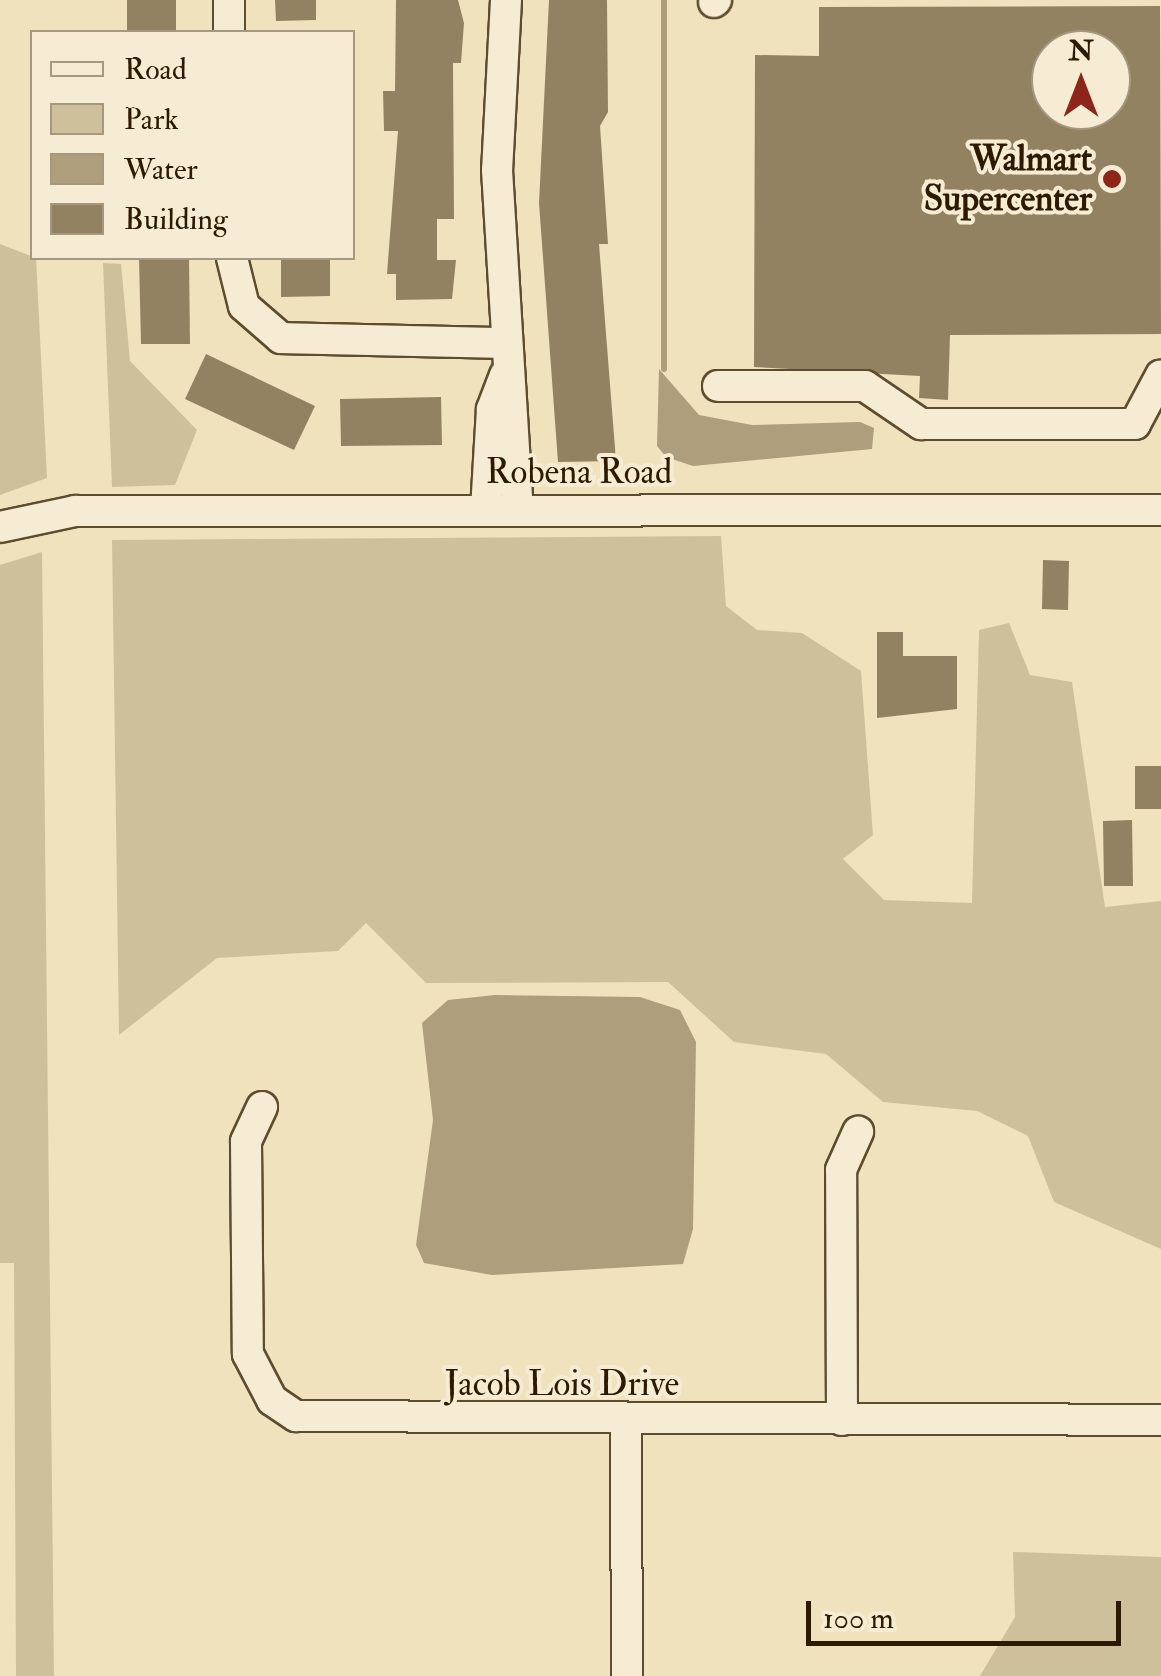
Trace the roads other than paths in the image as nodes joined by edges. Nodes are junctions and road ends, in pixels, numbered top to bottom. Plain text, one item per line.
1 (229, 0) edge
2 (506, 0) edge
3 (230, 30) edge
4 (232, 260) edge
5 (503, 343) junction
6 (504, 375) junction
7 (1161, 375) edge
8 (718, 386) dead end
9 (486, 510) junction
10 (518, 510) junction
11 (1161, 510) edge
12 (0, 527) edge
13 (262, 1107) dead end
14 (858, 1132) dead end
15 (842, 1420) junction
16 (1161, 1420) edge
17 (626, 1421) junction
18 (627, 1676) edge

1 - 3 street
2 - 5 street
4 - 5 street
5 - 6 street
6 - 9 street
6 - 10 street
7 - 8 street
9 - 10 street, Robena Road
9 - 12 street, Robena Road
10 - 11 street, Robena Road
13 - 17 street, Jacob Lois Drive
14 - 15 street
15 - 16 street, Jacob Lois Drive
15 - 17 street, Jacob Lois Drive
17 - 18 street

